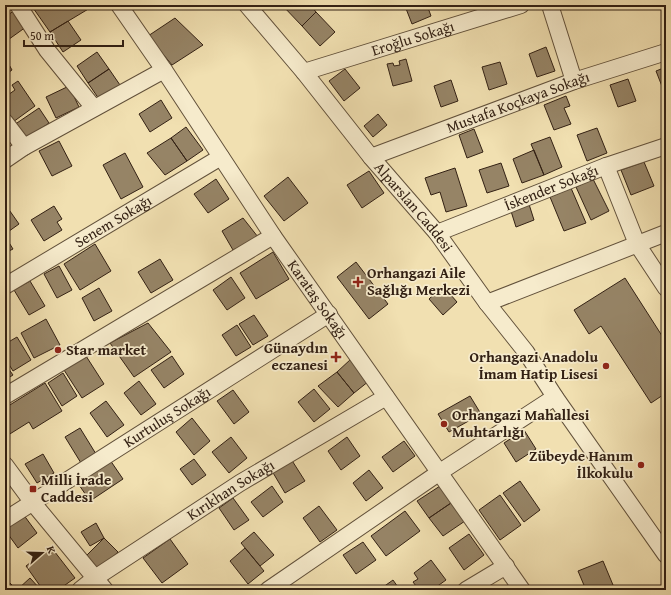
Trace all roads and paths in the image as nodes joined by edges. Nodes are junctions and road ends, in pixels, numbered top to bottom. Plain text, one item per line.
1 (18, 5) edge
2 (119, 5) edge
3 (247, 5) edge
4 (521, 5) edge
5 (550, 5) edge
6 (666, 52) edge
7 (164, 70) junction
8 (304, 72) junction
9 (574, 81) junction
10 (94, 108) junction
11 (5, 122) edge
12 (666, 146) edge
13 (24, 147) junction
14 (222, 157) junction
15 (371, 158) junction
16 (5, 160) edge
17 (606, 166) junction
18 (437, 232) junction
19 (666, 233) edge
20 (273, 236) junction
21 (637, 244) junction
22 (5, 286) edge
23 (666, 288) edge
24 (487, 303) junction
25 (329, 314) junction
26 (5, 396) edge
27 (386, 397) junction
28 (555, 397) junction
29 (5, 465) edge
30 (440, 472) junction
31 (33, 503) junction
32 (5, 520) edge
33 (666, 555) edge
34 (506, 566) junction
35 (95, 578) junction
36 (80, 590) edge
37 (105, 590) edge
38 (268, 590) edge
39 (466, 590) edge
40 (522, 590) edge

1 - 10 street
2 - 7 street, Karataş Sokağı
3 - 8 street, Alparslan Caddesi
4 - 8 street, Eroğlu Sokağı
5 - 9 street
6 - 9 street, Mustafa Koçkaya Sokağı
7 - 10 street
7 - 14 street, Karataş Sokağı
8 - 15 street, Alparslan Caddesi
9 - 15 street, Mustafa Koçkaya Sokağı
10 - 13 street
11 - 13 street
12 - 17 street, İskender Sokağı
13 - 16 street
14 - 20 street, Karataş Sokağı
14 - 22 street, Senem Sokağı
15 - 18 street, Alparslan Caddesi
17 - 18 street, İskender Sokağı
17 - 21 street
18 - 24 street, Alparslan Caddesi
19 - 21 street
20 - 25 street, Karataş Sokağı
20 - 26 street
21 - 23 street
21 - 24 street
24 - 28 street, Alparslan Caddesi
25 - 27 street, Karataş Sokağı
25 - 31 street, Kurtuluş Sokağı
27 - 30 street, Karataş Sokağı
27 - 35 street, Kırıkhan Sokağı
28 - 30 street
28 - 33 street, Alparslan Caddesi
29 - 31 street
30 - 34 street, Karataş Sokağı
30 - 38 street
31 - 32 street, Kurtuluş Sokağı
31 - 35 street
34 - 39 street
34 - 40 street, Karataş Sokağı
35 - 36 street, Kırıkhan Sokağı
35 - 37 street

